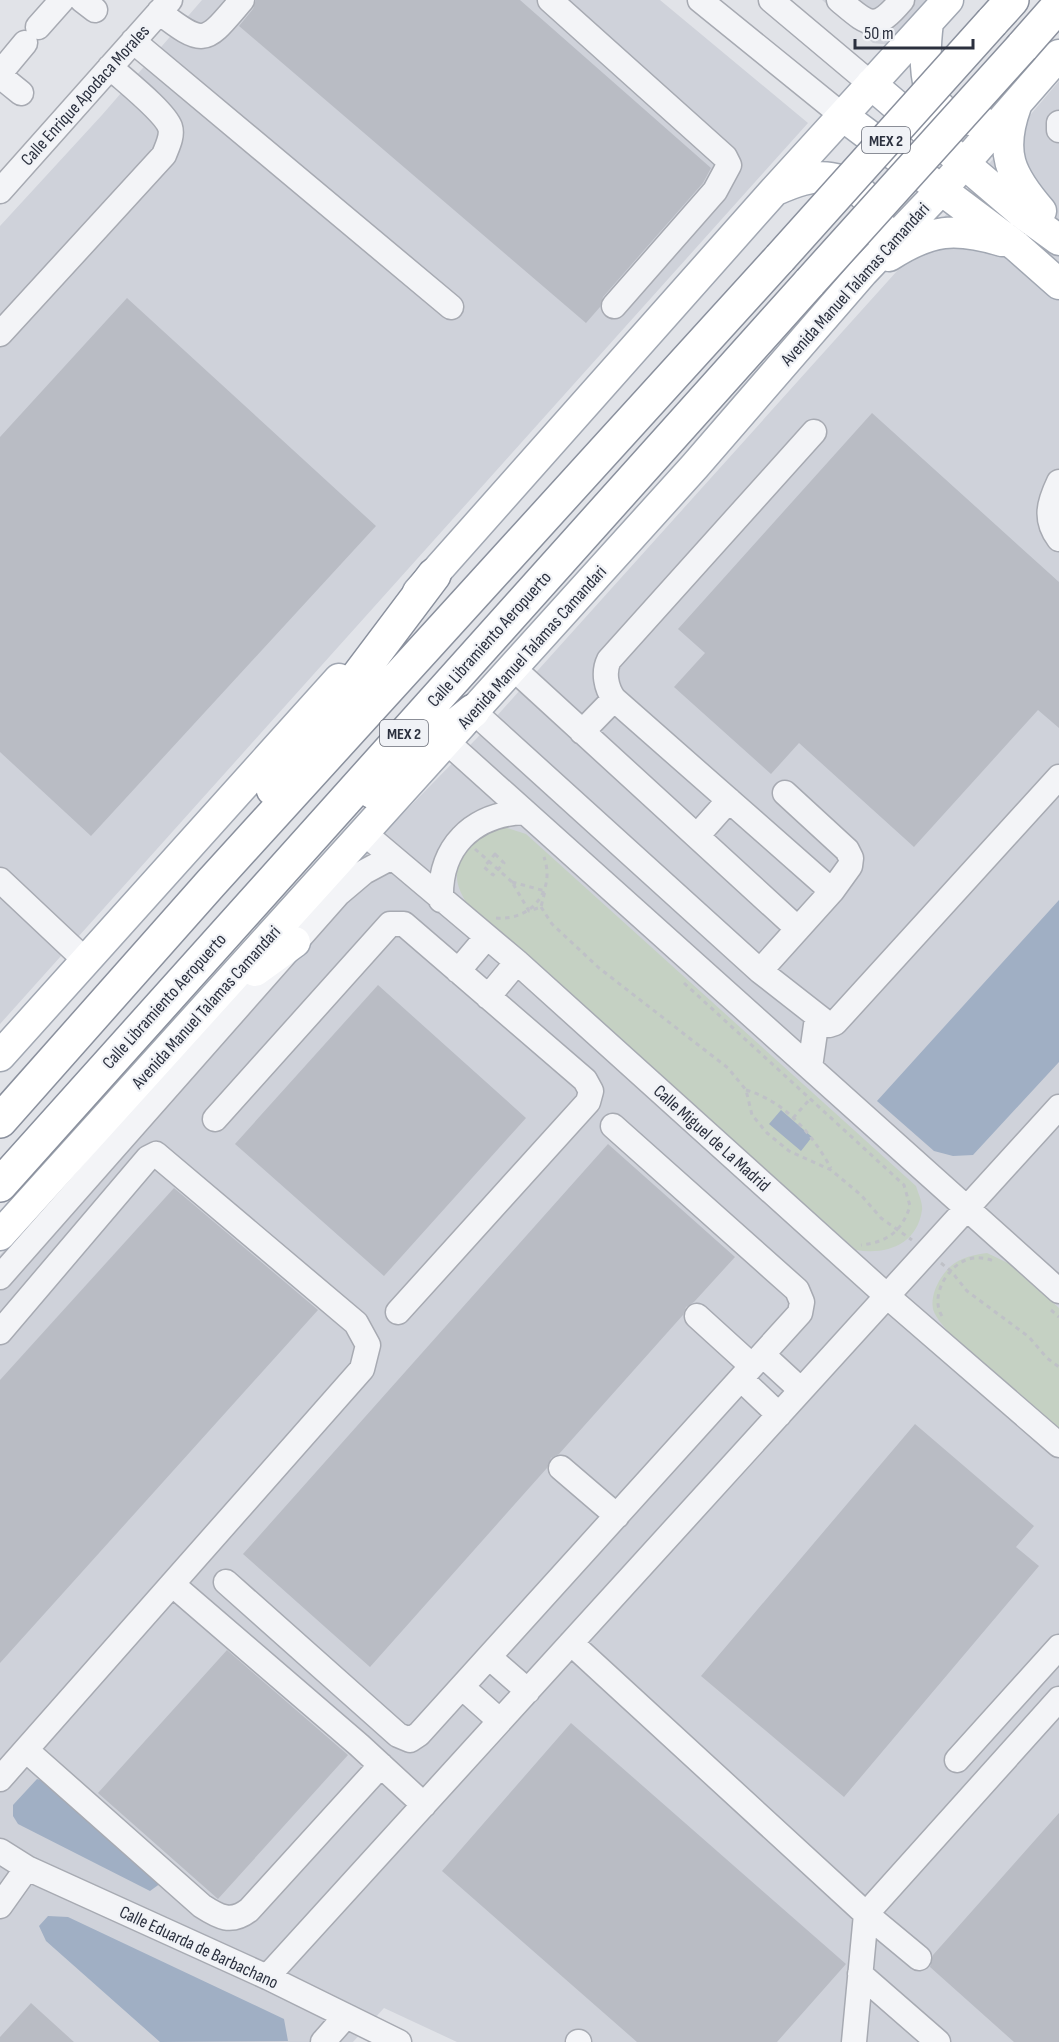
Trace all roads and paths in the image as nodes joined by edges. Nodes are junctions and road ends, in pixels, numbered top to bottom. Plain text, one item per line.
1 (62, 0) edge
2 (242, 0) edge
3 (550, 0) edge
4 (700, 0) edge
5 (771, 0) edge
6 (839, 0) edge
7 (948, 0) edge
8 (895, 2) edge
9 (1059, 5) edge
10 (164, 6) edge
11 (1002, 11) edge
12 (928, 22) junction
13 (133, 41) junction
14 (1059, 55) edge
15 (110, 67) junction
16 (0, 74) edge
17 (871, 84) junction
18 (21, 93) dead end
19 (1014, 105) junction
20 (843, 116) junction
21 (1059, 123) edge
22 (1059, 130) edge
23 (964, 163) junction
24 (942, 189) junction
25 (0, 190) edge
26 (774, 191) junction
27 (1059, 231) edge
28 (1059, 240) edge
29 (1016, 246) junction
30 (869, 266) junction
31 (1059, 284) edge
32 (614, 306) dead end
33 (451, 307) dead end
34 (0, 334) edge
35 (814, 432) dead end
36 (1059, 482) edge
37 (1059, 539) edge
38 (434, 575) junction
39 (513, 667) junction
40 (614, 699) junction
41 (473, 711) junction
42 (582, 732) junction
43 (447, 742) junction
44 (1059, 777) edge
45 (785, 793) dead end
46 (729, 800) junction
47 (523, 812) junction
48 (364, 833) junction
49 (697, 836) junction
50 (476, 842) dead end
51 (471, 846) junction
52 (467, 852) dead end
53 (294, 855) junction
54 (392, 857) junction
55 (489, 861) junction
56 (552, 862) dead end
57 (498, 870) junction
58 (0, 880) edge
59 (512, 882) junction
60 (211, 884) junction
61 (545, 891) junction
62 (832, 891) junction
63 (441, 900) junction
64 (541, 907) junction
65 (529, 911) junction
66 (487, 927) junction
67 (798, 929) junction
68 (295, 942) junction
69 (86, 961) junction
70 (517, 962) junction
71 (458, 971) junction
72 (760, 971) junction
73 (681, 980) dead end
74 (488, 997) junction
75 (198, 1015) junction
76 (817, 1018) junction
77 (0, 1056) edge
78 (810, 1067) junction
79 (746, 1090) junction
80 (810, 1099) junction
81 (1059, 1107) edge
82 (793, 1118) junction
83 (215, 1119) dead end
84 (0, 1121) edge
85 (613, 1126) dead end
86 (831, 1170) junction
87 (0, 1185) edge
88 (967, 1208) junction
89 (899, 1230) junction
90 (0, 1235) edge
91 (860, 1245) dead end
92 (927, 1252) junction
93 (1000, 1263) dead end
94 (951, 1271) junction
95 (0, 1277) edge
96 (1059, 1291) edge
97 (887, 1296) junction
98 (398, 1312) dead end
99 (697, 1316) dead end
100 (944, 1319) dead end
101 (0, 1332) edge
102 (752, 1367) junction
103 (1059, 1367) edge
104 (801, 1390) junction
105 (779, 1414) junction
106 (1059, 1445) edge
107 (561, 1468) dead end
108 (617, 1516) junction
109 (226, 1582) dead end
110 (172, 1584) junction
111 (571, 1643) junction
112 (1059, 1647) edge
113 (489, 1657) junction
114 (462, 1687) junction
115 (528, 1691) junction
116 (1059, 1699) edge
117 (500, 1721) junction
118 (26, 1749) junction
119 (957, 1760) dead end
120 (381, 1765) junction
121 (0, 1779) edge
122 (424, 1805) junction
123 (0, 1851) edge
124 (27, 1868) junction
125 (0, 1906) edge
126 (866, 1914) junction
127 (919, 1958) dead end
128 (860, 1974) junction
129 (267, 1977) junction
130 (345, 2017) junction
131 (323, 2042) edge
132 (399, 2042) edge
133 (854, 2042) edge
134 (938, 2042) edge

1 - 16 street
2 - 10 street
3 - 32 street
4 - 20 street
5 - 17 street
6 - 8 street
7 - 12 main road
9 - 53 highway, Calle Libramiento Aeropuerto / MEX 2, bridge
10 - 13 street, Calle Enrique Apodaca Morales
11 - 60 highway, MEX 2, bridge
12 - 17 main road
12 - 19 main road
13 - 15 street, Calle Enrique Apodaca Morales
13 - 33 street
14 - 19 main road, Avenida Manuel Talamas Camandari
15 - 25 street, Calle Enrique Apodaca Morales
15 - 34 street
16 - 18 street
17 - 20 main road
17 - 23 main road
19 - 23 main road, Avenida Manuel Talamas Camandari
19 - 27 main road
20 - 24 main road
20 - 26 main road
21 - 22 street
23 - 24 main road, Avenida Manuel Talamas Camandari
23 - 28 main road
24 - 29 main road
24 - 30 main road, Avenida Manuel Talamas Camandari
26 - 30 main road
26 - 38 main road
29 - 30 main road
29 - 31 main road
30 - 39 main road, Avenida Manuel Talamas Camandari
35 - 40 street
36 - 37 street
38 - 60 highway
38 - 69 main road
39 - 41 main road, Avenida Manuel Talamas Camandari
39 - 42 street
40 - 42 street
40 - 46 street
41 - 43 main road, Avenida Manuel Talamas Camandari
41 - 53 highway
41 - 72 street
42 - 49 street
43 - 47 street
43 - 48 main road, Avenida Manuel Talamas Camandari
44 - 76 street
45 - 62 street
46 - 49 street
46 - 62 street
47 - 63 street
47 - 78 street
48 - 54 street, Calle Miguel de La Madrid
48 - 75 main road, Avenida Manuel Talamas Camandari
49 - 67 street
50 - 51 path
51 - 52 path
51 - 55 path
53 - 87 highway, Calle Libramiento Aeropuerto / MEX 2
54 - 63 street, Calle Miguel de La Madrid
54 - 68 street
55 - 57 path
55 - 57 path
55 - 57 path
56 - 61 path
57 - 59 path
58 - 69 street
59 - 61 path
59 - 65 path
60 - 84 highway, MEX 2
61 - 64 path
61 - 65 path
62 - 67 street
63 - 66 street, Calle Miguel de La Madrid
64 - 65 path
64 - 79 path
65 - 66 path
66 - 70 street, Calle Miguel de La Madrid
66 - 71 street
67 - 72 street
68 - 75 main road
68 - 95 street
69 - 77 main road
70 - 74 street
70 - 97 street, Calle Miguel de La Madrid
71 - 74 street
71 - 83 street
72 - 76 street
73 - 80 path
74 - 98 street
75 - 90 main road, Avenida Manuel Talamas Camandari
76 - 78 street
78 - 88 street
79 - 82 path
79 - 86 path
80 - 82 path
80 - 89 path
81 - 88 street
82 - 86 path
85 - 102 street
86 - 89 path
88 - 92 street
88 - 96 street
89 - 91 path
89 - 92 path
92 - 94 path
92 - 97 street
93 - 94 path
94 - 100 path
94 - 103 path
97 - 104 street
97 - 106 street, Calle Miguel de La Madrid
99 - 102 street
101 - 110 street
102 - 104 street
102 - 105 street
102 - 108 street
104 - 105 street
105 - 111 street
107 - 108 street
108 - 113 street
109 - 114 street
110 - 118 street
110 - 120 street
111 - 115 street
111 - 126 street
112 - 119 street
113 - 114 street
113 - 115 street
114 - 117 street
115 - 117 street
116 - 126 street
117 - 122 street
118 - 120 street
118 - 121 street
120 - 122 street
122 - 129 street
123 - 124 street, Calle Eduarda de Barbachano
124 - 125 street
124 - 129 street, Calle Eduarda de Barbachano
126 - 127 street
126 - 128 street
128 - 133 street
128 - 134 street
129 - 130 street, Calle Eduarda de Barbachano
130 - 131 street
130 - 132 street, Calle Eduarda de Barbachano

